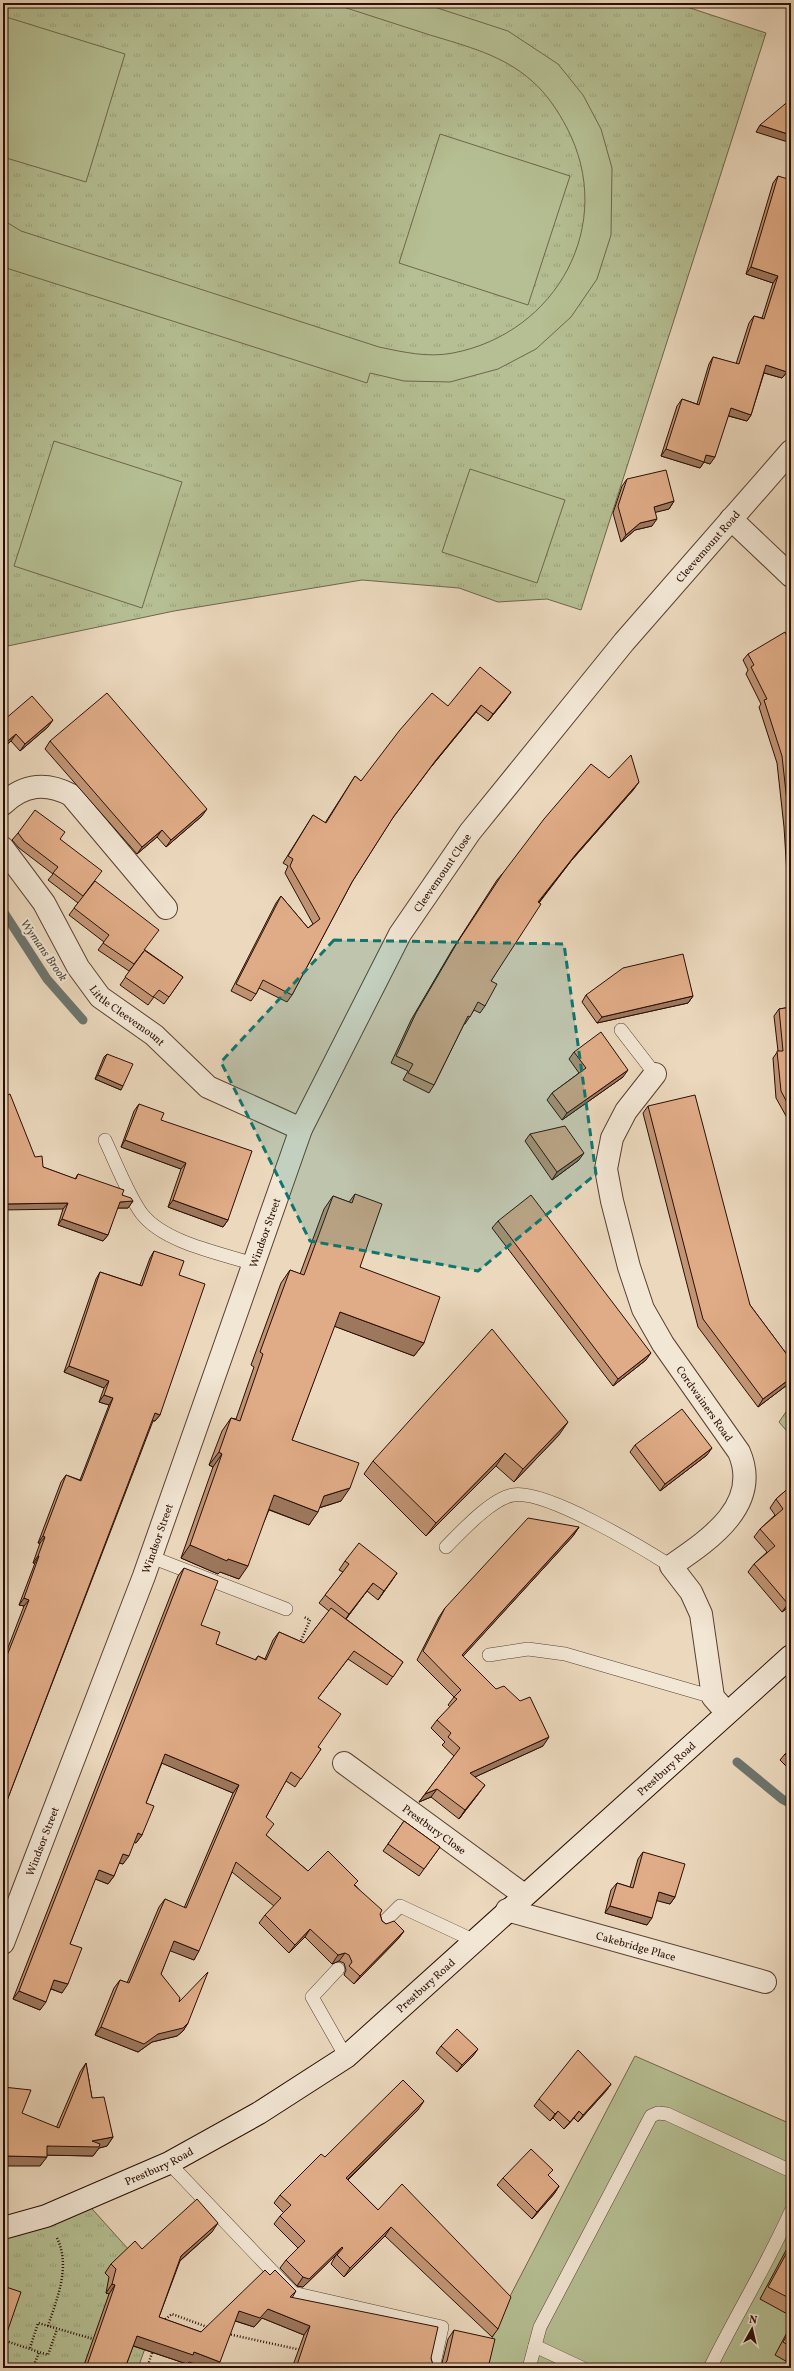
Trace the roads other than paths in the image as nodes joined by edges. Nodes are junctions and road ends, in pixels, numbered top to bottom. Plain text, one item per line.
1 (791, 451) edge
2 (731, 519) junction
3 (791, 576) edge
4 (624, 642) joint
5 (3, 804) edge
6 (3, 848) edge
7 (166, 908) dead end
8 (621, 1030) dead end
9 (655, 1074) joint
10 (301, 1129) junction
11 (105, 1140) dead end
12 (254, 1264) junction
13 (446, 1547) dead end
14 (151, 1557) junction
15 (671, 1566) junction
16 (286, 1609) road end
17 (490, 1655) dead end
18 (791, 1656) edge
19 (720, 1705) junction
20 (344, 1763) dead end
21 (524, 1895) junction
22 (507, 1910) junction
23 (382, 1924) edge
24 (475, 1941) junction
25 (3, 1943) edge
26 (338, 1969) edge
27 (765, 1982) dead end
28 (346, 2057) junction
29 (169, 2163) junction
30 (791, 2171) edge
31 (791, 2211) edge
32 (3, 2228) edge
33 (534, 2346) junction
34 (433, 2368) edge
35 (529, 2368) edge
36 (582, 2368) edge
37 (710, 2368) edge

1 - 2 street, Cleevemount Road
2 - 3 street
2 - 4 street, Cleevemount Road
4 - 10 street, Cleevemount Close
5 - 7 street
6 - 10 street, Little Cleevemount
8 - 9 lane
9 - 15 street, Cordwainers Road
10 - 12 street, Windsor Street
11 - 12 lane
12 - 14 street, Windsor Street
13 - 15 lane
14 - 16 lane
14 - 25 street, Windsor Street
15 - 19 street
17 - 19 lane
18 - 19 street, Prestbury Road
19 - 21 street, Prestbury Road
20 - 21 street, Prestbury Close
21 - 22 street, Prestbury Road
22 - 24 street, Prestbury Road
22 - 27 street, Cakebridge Place
23 - 24 lane
24 - 28 street, Prestbury Road
26 - 28 lane
28 - 29 street, Prestbury Road
29 - 32 street, Prestbury Road
29 - 34 lane
30 - 33 lane
31 - 37 lane
33 - 35 lane
33 - 36 lane

